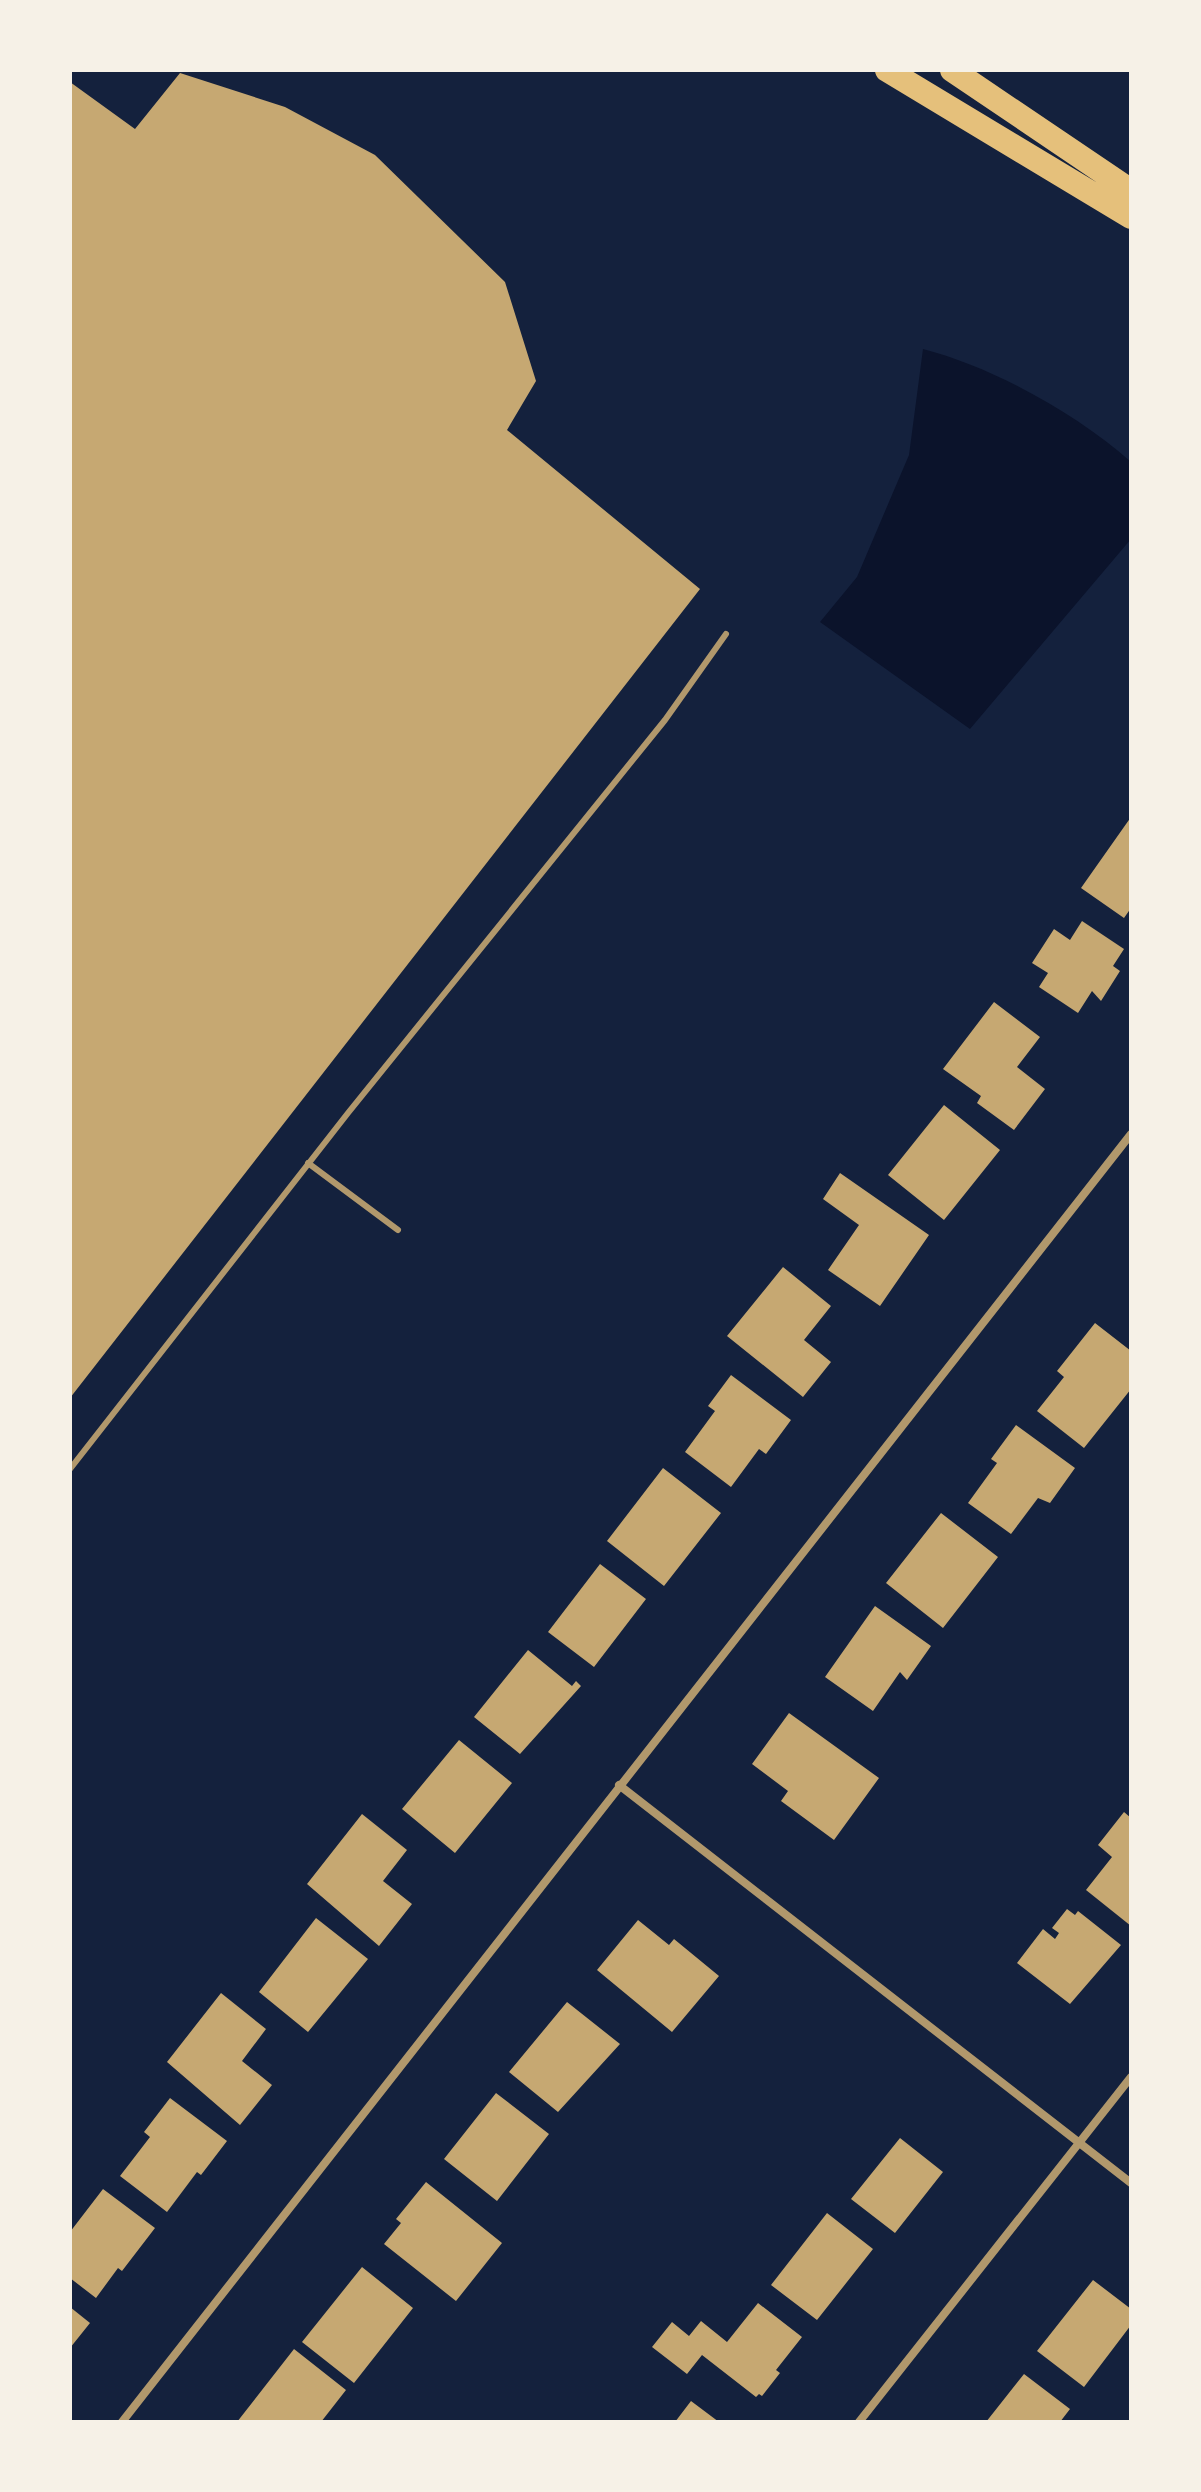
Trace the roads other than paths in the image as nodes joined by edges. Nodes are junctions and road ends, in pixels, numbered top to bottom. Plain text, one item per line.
1 (887, 70) edge
2 (952, 70) edge
3 (1131, 191) edge
4 (1131, 217) edge
5 (726, 634) dead end
6 (1131, 1134) edge
7 (308, 1163) junction
8 (398, 1230) dead end
9 (70, 1469) edge
10 (619, 1785) junction
11 (1131, 2077) edge
12 (1079, 2143) junction
13 (1131, 2183) edge
14 (122, 2422) edge
15 (859, 2422) edge

1 - 4 highway
2 - 3 highway
5 - 7 lane
6 - 10 street
7 - 8 lane
7 - 9 lane
10 - 12 street
10 - 14 street
11 - 12 street
12 - 13 street
12 - 15 street

